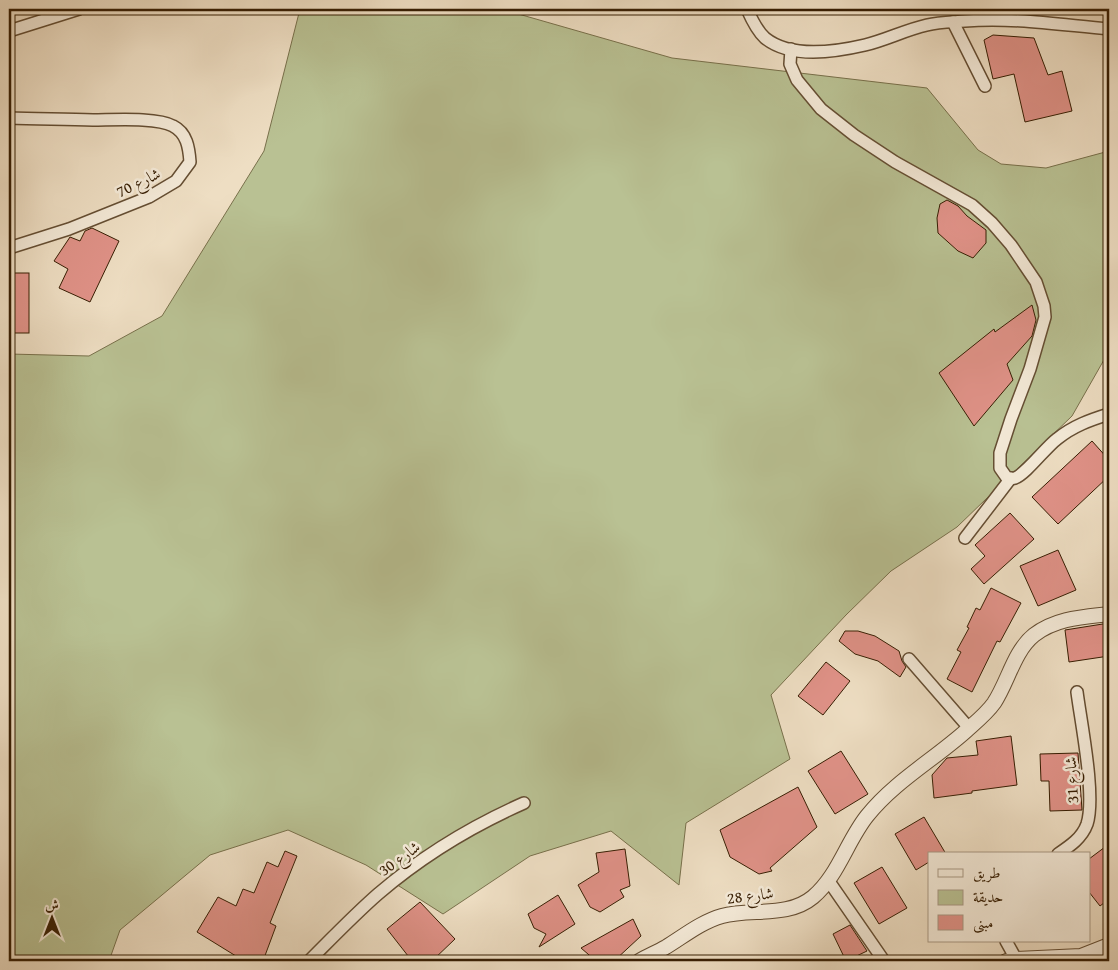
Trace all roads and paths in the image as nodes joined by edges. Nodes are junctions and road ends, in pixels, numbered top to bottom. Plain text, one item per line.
1 (79, 9) edge
2 (747, 9) edge
3 (968, 9) edge
4 (967, 21) junction
5 (953, 22) junction
6 (1109, 29) edge
7 (9, 31) edge
8 (791, 49) junction
9 (985, 86) dead end
10 (9, 118) edge
11 (9, 248) edge
12 (1109, 414) edge
13 (1011, 478) junction
14 (965, 538) dead end
15 (1109, 614) edge
16 (909, 659) dead end
17 (1077, 692) dead end
18 (969, 728) junction
19 (524, 803) dead end
20 (1061, 852) edge
21 (830, 877) junction
22 (1006, 942) edge
23 (1109, 945) edge
24 (664, 954) edge
25 (1011, 960) edge
26 (309, 961) edge
27 (639, 961) edge
28 (884, 961) edge

1 - 7 street
2 - 8 street
3 - 4 street
4 - 5 street
4 - 6 street
5 - 8 street
5 - 9 street
8 - 13 street
10 - 11 street, شارع 70
12 - 13 street
13 - 14 street
15 - 18 street, شارع 28
16 - 18 street
17 - 20 street, شارع 31
18 - 21 street, شارع 28
19 - 26 street, شارع 30
21 - 24 street, شارع 28
21 - 28 street
22 - 25 street
23 - 25 street
24 - 27 street, شارع 28

